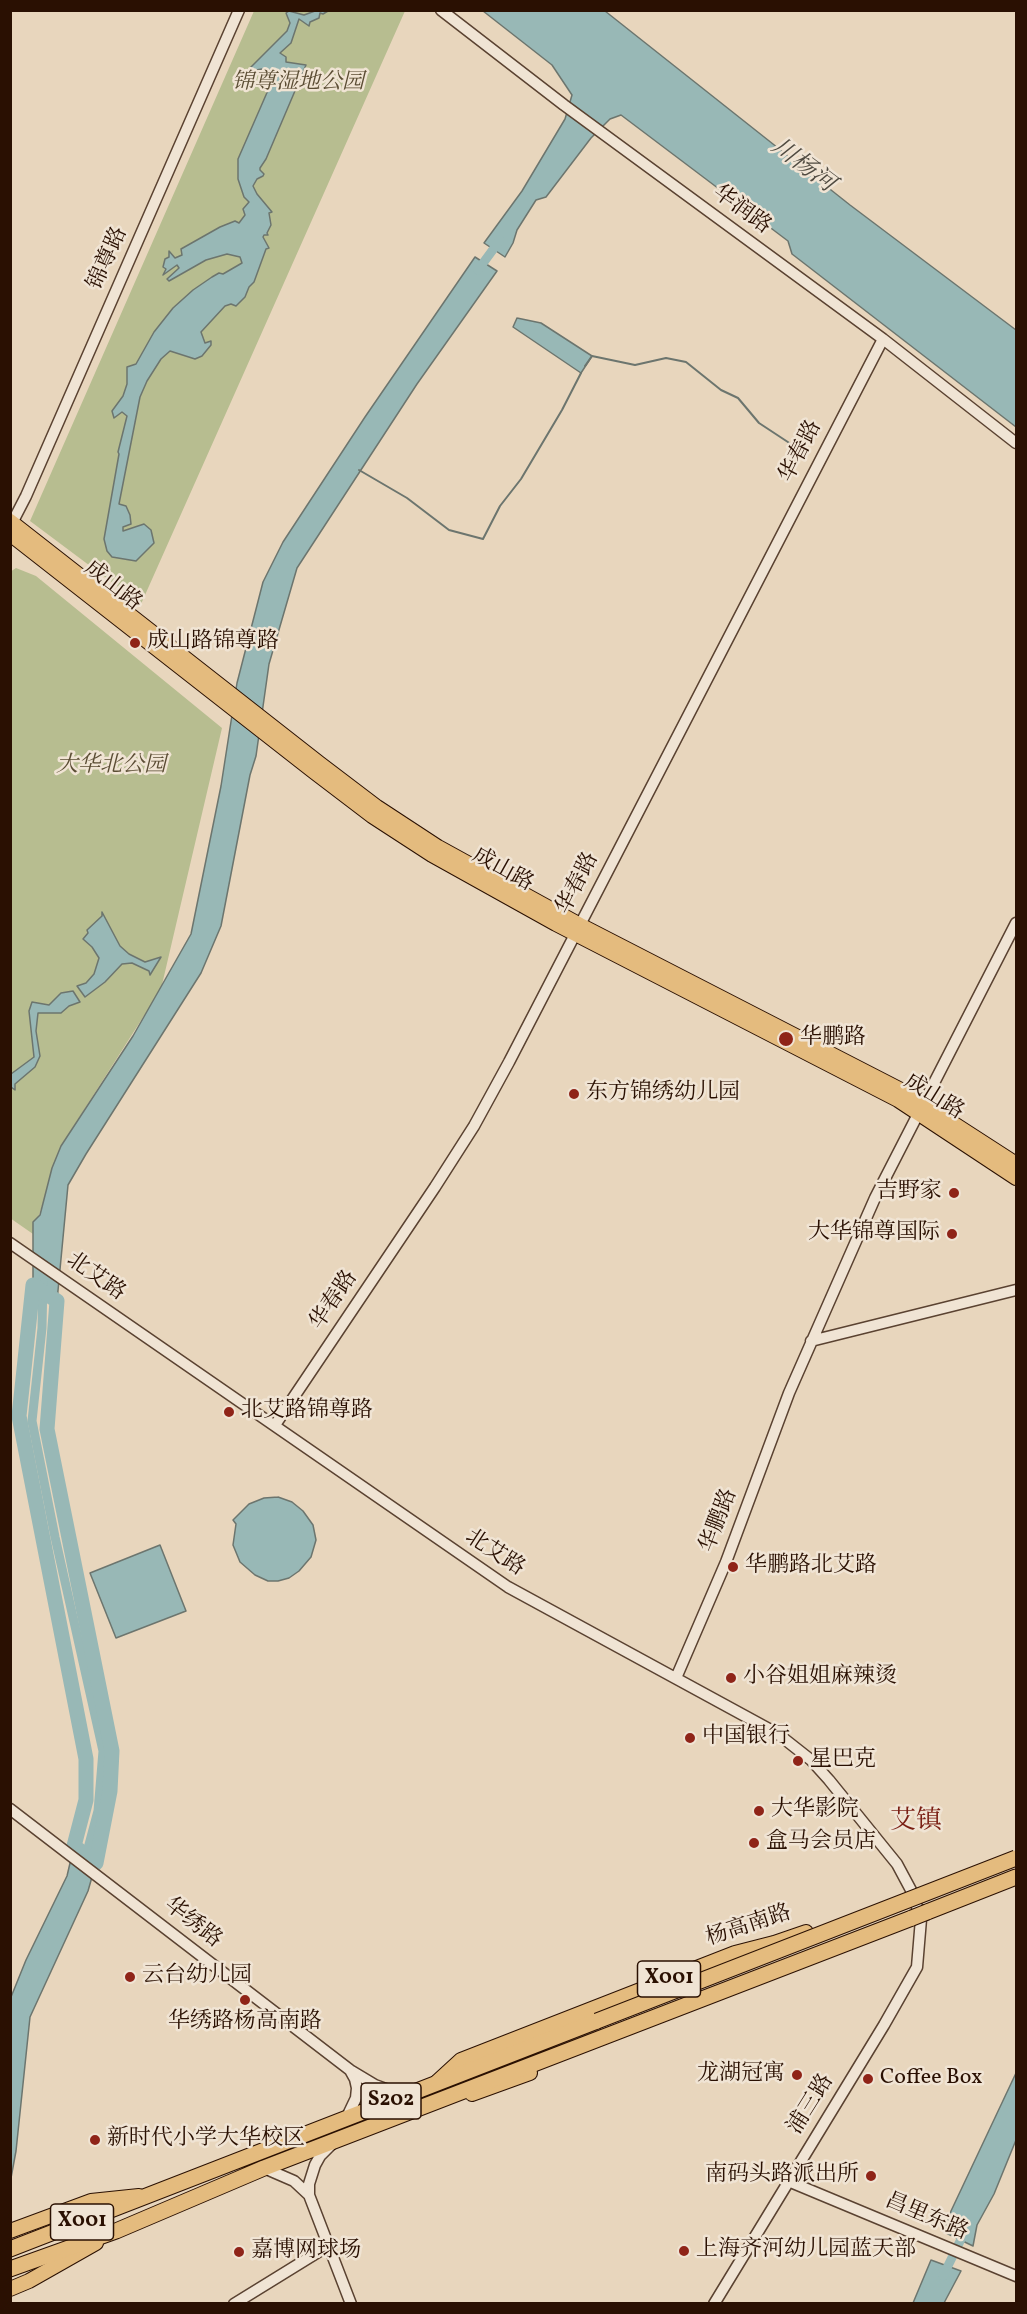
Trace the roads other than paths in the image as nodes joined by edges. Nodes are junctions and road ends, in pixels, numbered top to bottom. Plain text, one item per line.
1 (239, 10) edge
2 (441, 10) edge
3 (883, 339) junction
4 (1017, 443) edge
5 (12, 531) edge
6 (1017, 923) edge
7 (577, 929) junction
8 (920, 1107) junction
9 (1017, 1164) edge
10 (1017, 1178) edge
11 (10, 1243) edge
12 (1017, 1290) edge
13 (811, 1341) junction
14 (275, 1425) junction
15 (676, 1678) junction
16 (10, 1809) edge
17 (1017, 1852) edge
18 (1017, 1858) edge
19 (1017, 1876) edge
20 (1017, 1882) edge
21 (912, 1892) junction
22 (921, 1919) junction
23 (350, 2070) junction
24 (436, 2084) junction
25 (405, 2096) junction
26 (443, 2098) junction
27 (346, 2119) junction
28 (336, 2140) junction
29 (264, 2168) junction
30 (788, 2181) junction
31 (153, 2194) junction
32 (309, 2195) junction
33 (10, 2231) edge
34 (116, 2231) junction
35 (328, 2246) junction
36 (10, 2249) edge
37 (10, 2269) edge
38 (1017, 2276) edge
39 (10, 2289) edge
40 (234, 2304) edge
41 (351, 2304) edge
42 (714, 2304) edge

1 - 5 street, 锦尊路
2 - 3 street, 华润路
3 - 4 street, 华润路
3 - 7 street, 华春路
5 - 7 main road, 成山路
6 - 8 street, 华鹏路
7 - 8 main road, 成山路
7 - 14 street, 华春路
8 - 9 main road, 成山路
8 - 10 main road, 成山路
8 - 13 street, 华鹏路
11 - 14 street, 北艾路
12 - 13 street
13 - 15 street, 华鹏路
14 - 15 street, 北艾路
15 - 21 street, 北艾路
16 - 23 street, 华绣路
17 - 21 main road, 杨高南路 / X001
18 - 24 highway, 杨高南路 / X001, bridge
19 - 26 highway, X001, bridge
20 - 22 main road, X001
21 - 22 street, 北艾路
21 - 24 main road, 杨高南路 / X001
22 - 26 main road, X001
22 - 30 street, 浦三路
23 - 25 street, 华绣路
23 - 27 street
24 - 25 highway, 杨高南路 / S202
25 - 27 highway, 杨高南路 / S202
26 - 28 highway, X001
27 - 31 highway, 杨高南路 / X001
28 - 29 highway, X001
28 - 32 street
29 - 32 street
29 - 34 highway, X001
30 - 38 street, 昌里东路
30 - 42 street, 浦三路
31 - 33 main road, 杨高南路 / X001
31 - 36 highway, 杨高南路 / X001
32 - 35 street
34 - 37 highway, X001
34 - 39 main road, X001
35 - 40 street
35 - 41 street

